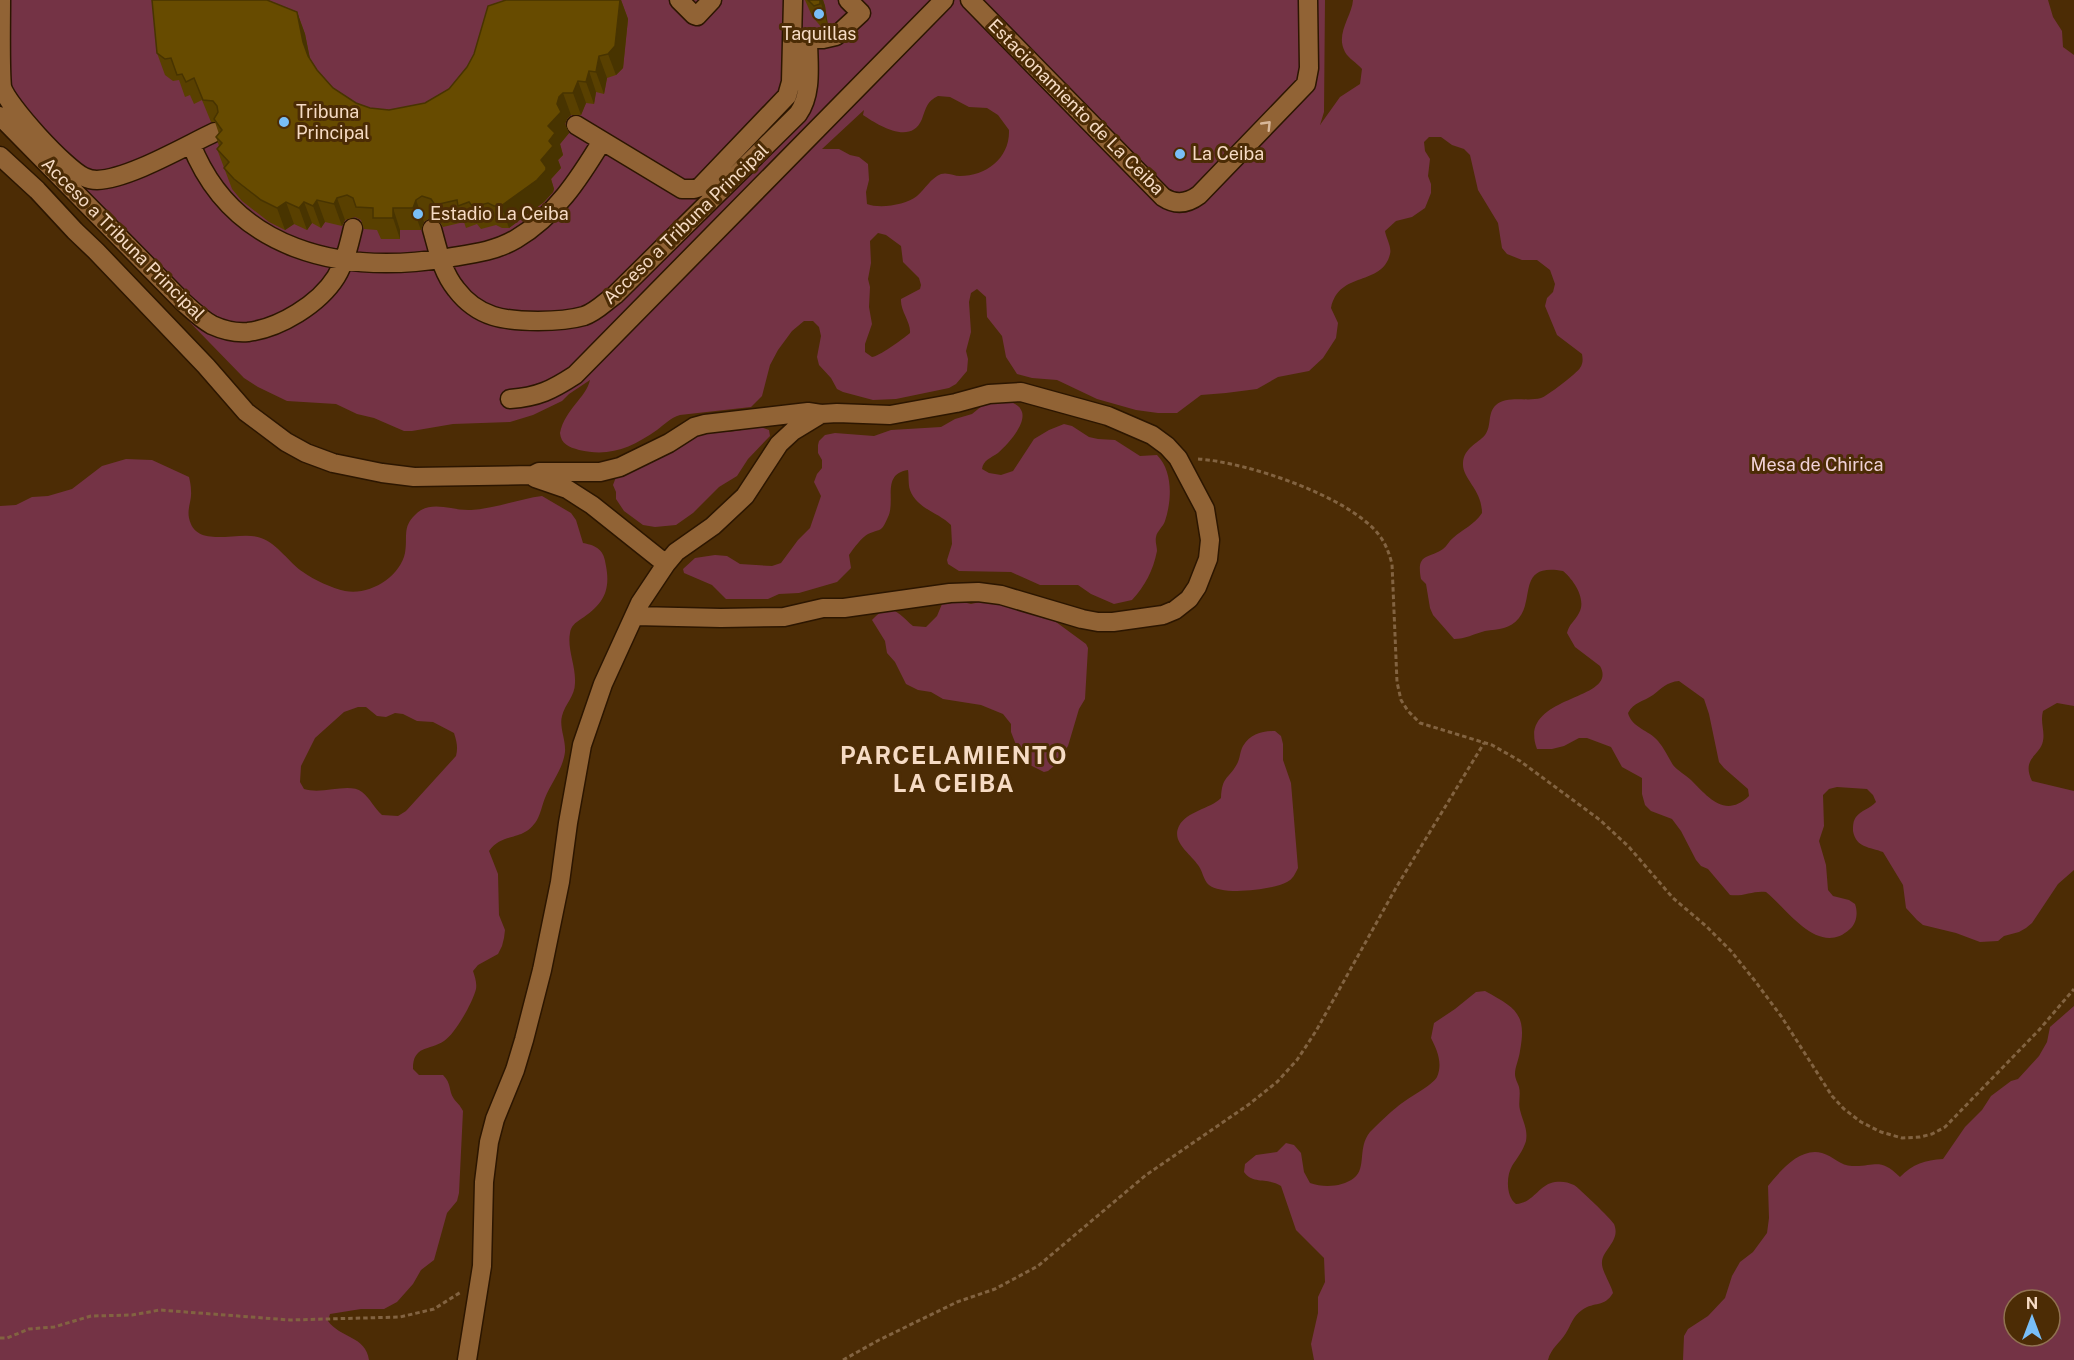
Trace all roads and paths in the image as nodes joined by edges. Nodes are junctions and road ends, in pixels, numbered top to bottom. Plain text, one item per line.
1 (1, 0) edge
2 (679, 0) edge
3 (712, 0) edge
4 (793, 0) edge
5 (944, 0) edge
6 (970, 0) edge
7 (1308, 0) edge
8 (855, 7) edge
9 (0, 38) edge
10 (800, 39) junction
11 (0, 116) edge
12 (576, 125) dead end
13 (215, 132) edge
14 (602, 141) junction
15 (191, 144) junction
16 (0, 156) edge
17 (353, 228) dead end
18 (432, 229) dead end
19 (441, 259) junction
20 (344, 261) junction
21 (510, 399) dead end
22 (821, 414) junction
23 (1178, 458) junction
24 (533, 476) junction
25 (666, 564) junction
26 (635, 616) junction
27 (1484, 743) junction
28 (2074, 989) edge
29 (481, 1275) junction
30 (0, 1338) edge
31 (467, 1360) edge
32 (843, 1360) edge

1 - 9 street, Acceso a Tribuna Principal
2 - 3 street
4 - 10 street, Acceso a Tribuna Principal
5 - 21 street
6 -> 7 street, Estacionamiento de La Ceiba
8 - 10 street
9 - 15 street, Acceso a Tribuna Principal
10 - 14 street, Acceso a Tribuna Principal
10 - 19 street, Acceso a Tribuna Principal
11 - 20 street, Acceso a Tribuna Principal
12 - 14 street, Acceso a Tribuna Principal
13 - 15 street, Acceso a Tribuna Principal
14 - 19 street
15 - 20 street
16 - 24 street
17 - 20 street, Acceso a Tribuna Principal
18 - 19 street, Acceso a Tribuna Principal
19 - 20 street
22 - 23 street
22 - 24 street
22 - 25 street
23 - 26 street
23 - 27 path
24 - 25 street
25 - 26 street
26 - 29 street
27 - 28 path
27 - 32 path
29 - 30 path
29 - 31 street

